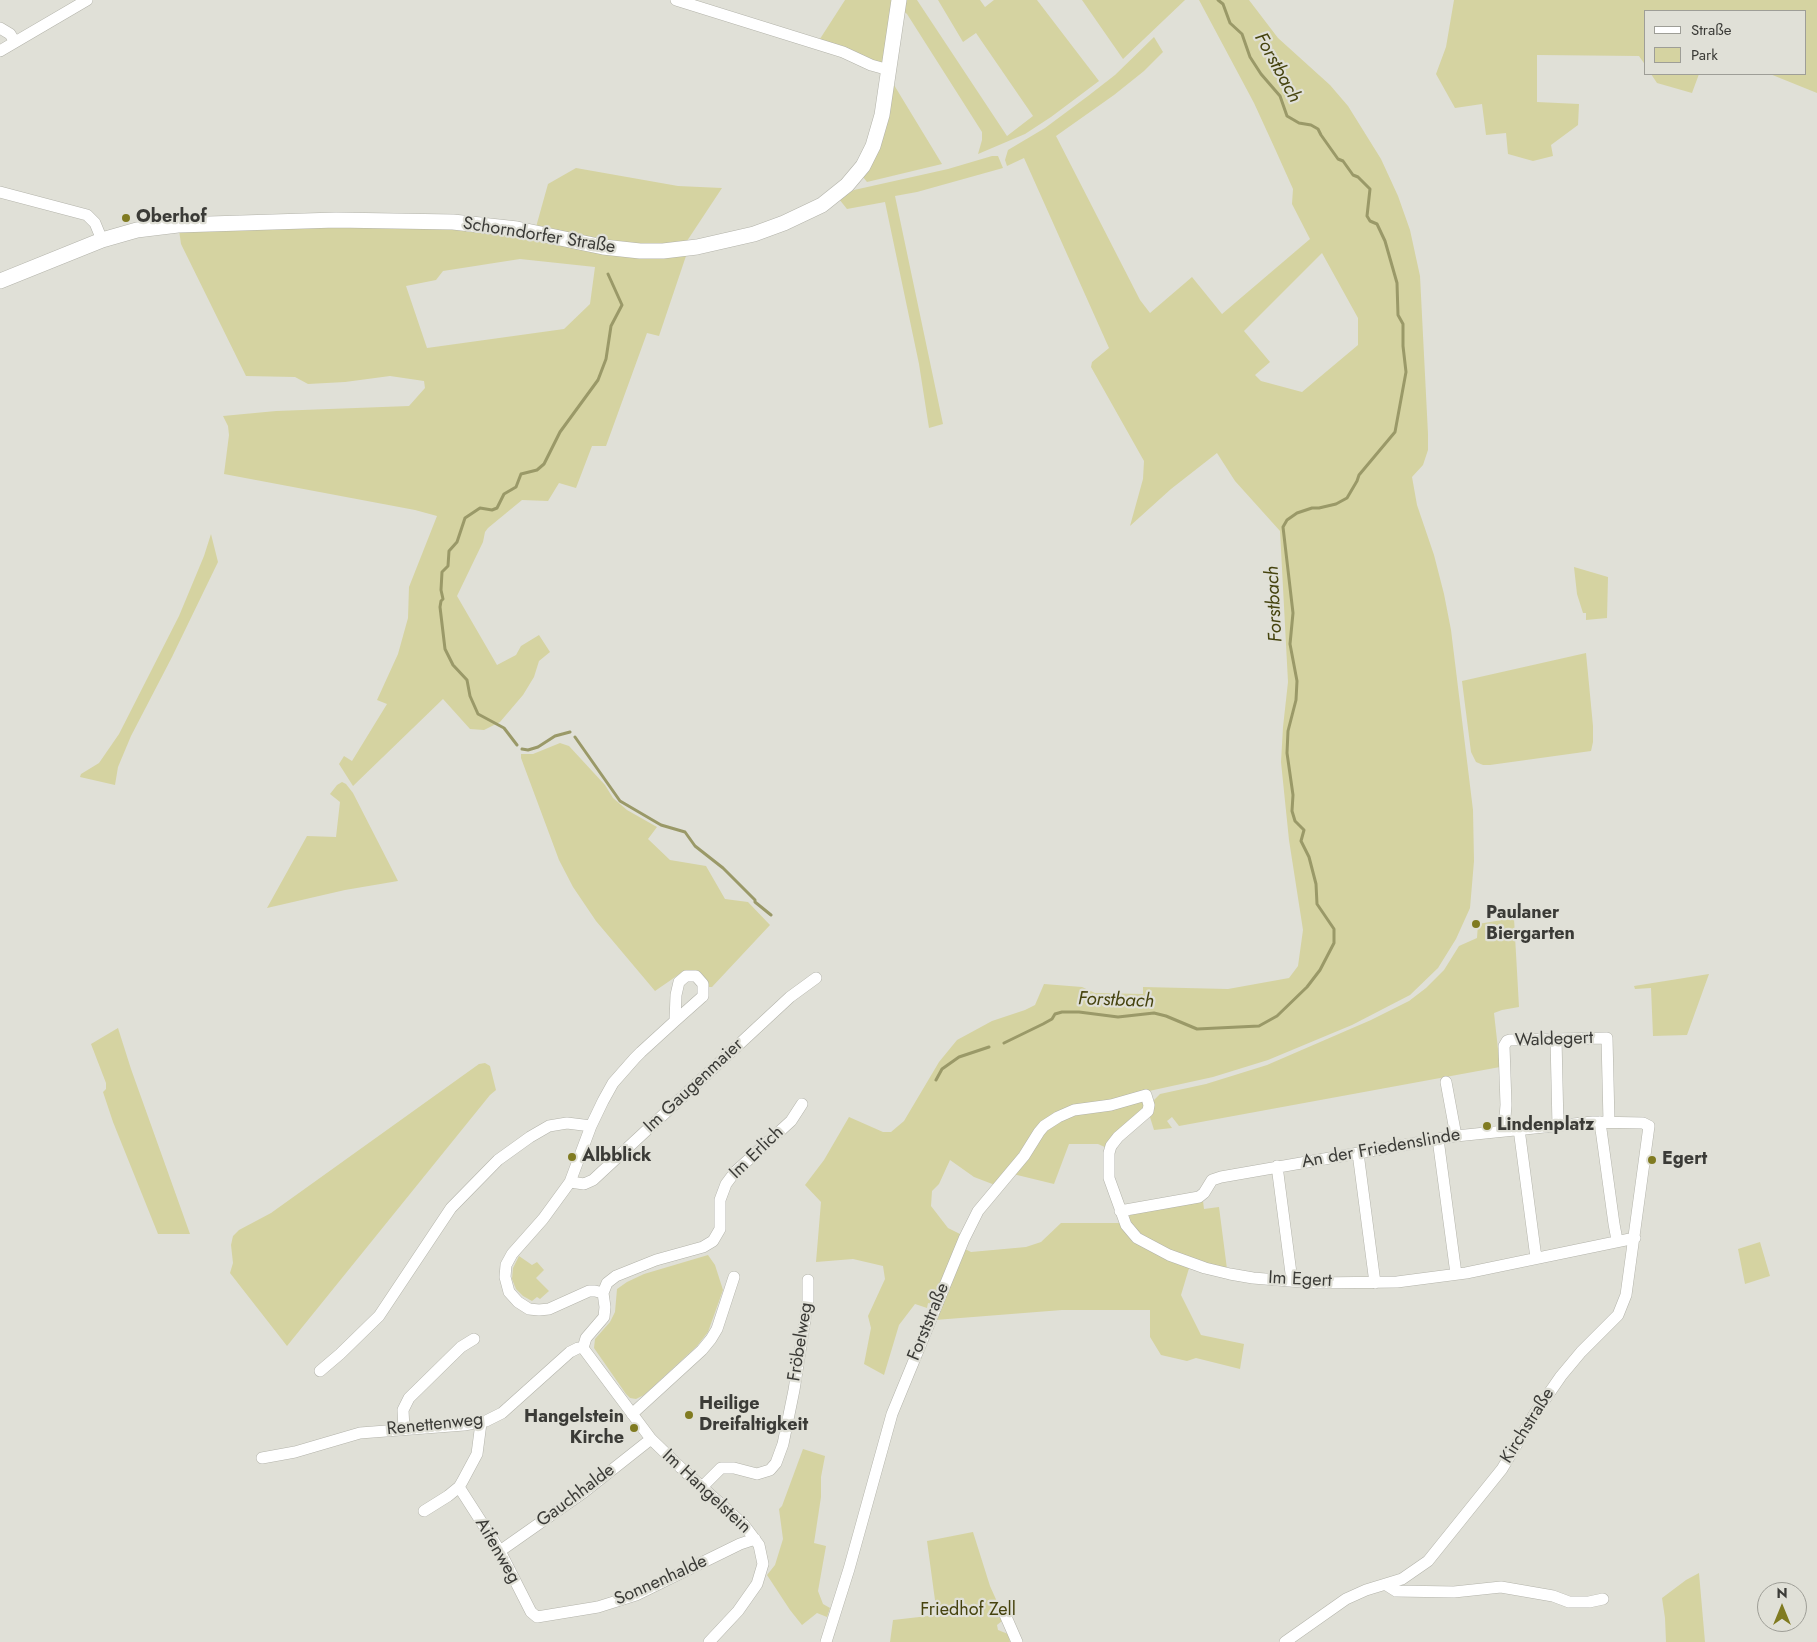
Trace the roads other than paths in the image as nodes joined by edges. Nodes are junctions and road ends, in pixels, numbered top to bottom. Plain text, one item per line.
1 (87, 0) edge
2 (676, 0) edge
3 (899, 0) edge
4 (0, 28) edge
5 (15, 42) junction
6 (0, 51) edge
7 (889, 70) junction
8 (0, 192) edge
9 (102, 240) junction
10 (0, 281) edge
11 (816, 978) dead end
12 (675, 1022) dead end
13 (1556, 1039) junction
14 (1446, 1082) dead end
15 (1146, 1095) joint
16 (802, 1104) dead end
17 (1605, 1122) junction
18 (591, 1126) junction
19 (1558, 1126) junction
20 (1519, 1128) junction
21 (1650, 1129) joint
22 (1504, 1130) junction
23 (1456, 1136) junction
24 (1438, 1139) junction
25 (1358, 1153) junction
26 (1278, 1166) junction
27 (570, 1182) junction
28 (1120, 1211) junction
29 (1635, 1238) junction
30 (1617, 1240) junction
31 (1536, 1258) junction
32 (1456, 1274) junction
33 (734, 1277) dead end
34 (808, 1280) dead end
35 (1292, 1281) junction
36 (1375, 1283) junction
37 (602, 1293) junction
38 (474, 1339) dead end
39 (583, 1348) junction
40 (320, 1371) dead end
41 (632, 1414) junction
42 (481, 1423) junction
43 (404, 1429) junction
44 (651, 1439) junction
45 (262, 1458) dead end
46 (459, 1487) junction
47 (702, 1487) junction
48 (424, 1511) dead end
49 (755, 1539) junction
50 (500, 1551) junction
51 (1385, 1584) junction
52 (1603, 1599) dead end
53 (1004, 1610) dead end
54 (535, 1616) joint
55 (709, 1642) edge
56 (826, 1642) edge
57 (1017, 1642) edge
58 (1286, 1642) edge

1 - 5 street
2 - 7 street
3 - 7 main road, Schorndorfer Straße
4 - 5 street
5 - 6 street
7 - 9 main road, Schorndorfer Straße
8 - 9 street
9 - 10 main road, Schorndorfer Straße
11 - 27 street, Im Gaugenmaier
12 - 18 street
13 - 17 street, Waldegert
13 - 19 street
13 - 22 street, Waldegert
14 - 23 street
15 - 28 street, Im Egert
15 - 56 street, Forststraße
16 - 37 street, Im Erlich
17 - 19 street, An der Friedenslinde
17 - 21 street, An der Friedenslinde
17 - 30 street
18 - 27 street
18 - 40 street
19 - 20 street, An der Friedenslinde
20 - 22 street, An der Friedenslinde
20 - 31 street
21 - 29 street, Kirchstraße
22 - 23 street, An der Friedenslinde
23 - 24 street, An der Friedenslinde
24 - 25 street, An der Friedenslinde
24 - 32 street
25 - 26 street, An der Friedenslinde
25 - 36 street
26 - 28 street, An der Friedenslinde
26 - 35 street
27 - 37 street
28 - 35 street, Im Egert
29 - 30 street, Im Egert
29 - 51 street, Kirchstraße
30 - 31 street, Im Egert
31 - 32 street, Im Egert
32 - 36 street, Im Egert
33 - 41 street
34 - 47 street, Fröbelweg
35 - 36 street, Im Egert
37 - 39 street
38 - 43 street
39 - 41 street, Im Hangelstein
39 - 42 street, Renettenweg
41 - 44 street, Im Hangelstein
42 - 43 street, Renettenweg
42 - 46 street
43 - 45 street, Renettenweg
44 - 47 street, Im Hangelstein
44 - 50 street, Gauchhalde
46 - 48 street
46 - 50 street, Aifenweg
47 - 49 street, Im Hangelstein
49 - 54 street, Sonnenhalde
49 - 55 street, Im Hangelstein
50 - 54 street, Aifenweg
51 - 52 street
51 - 58 street, Kirchstraße
53 - 57 street

